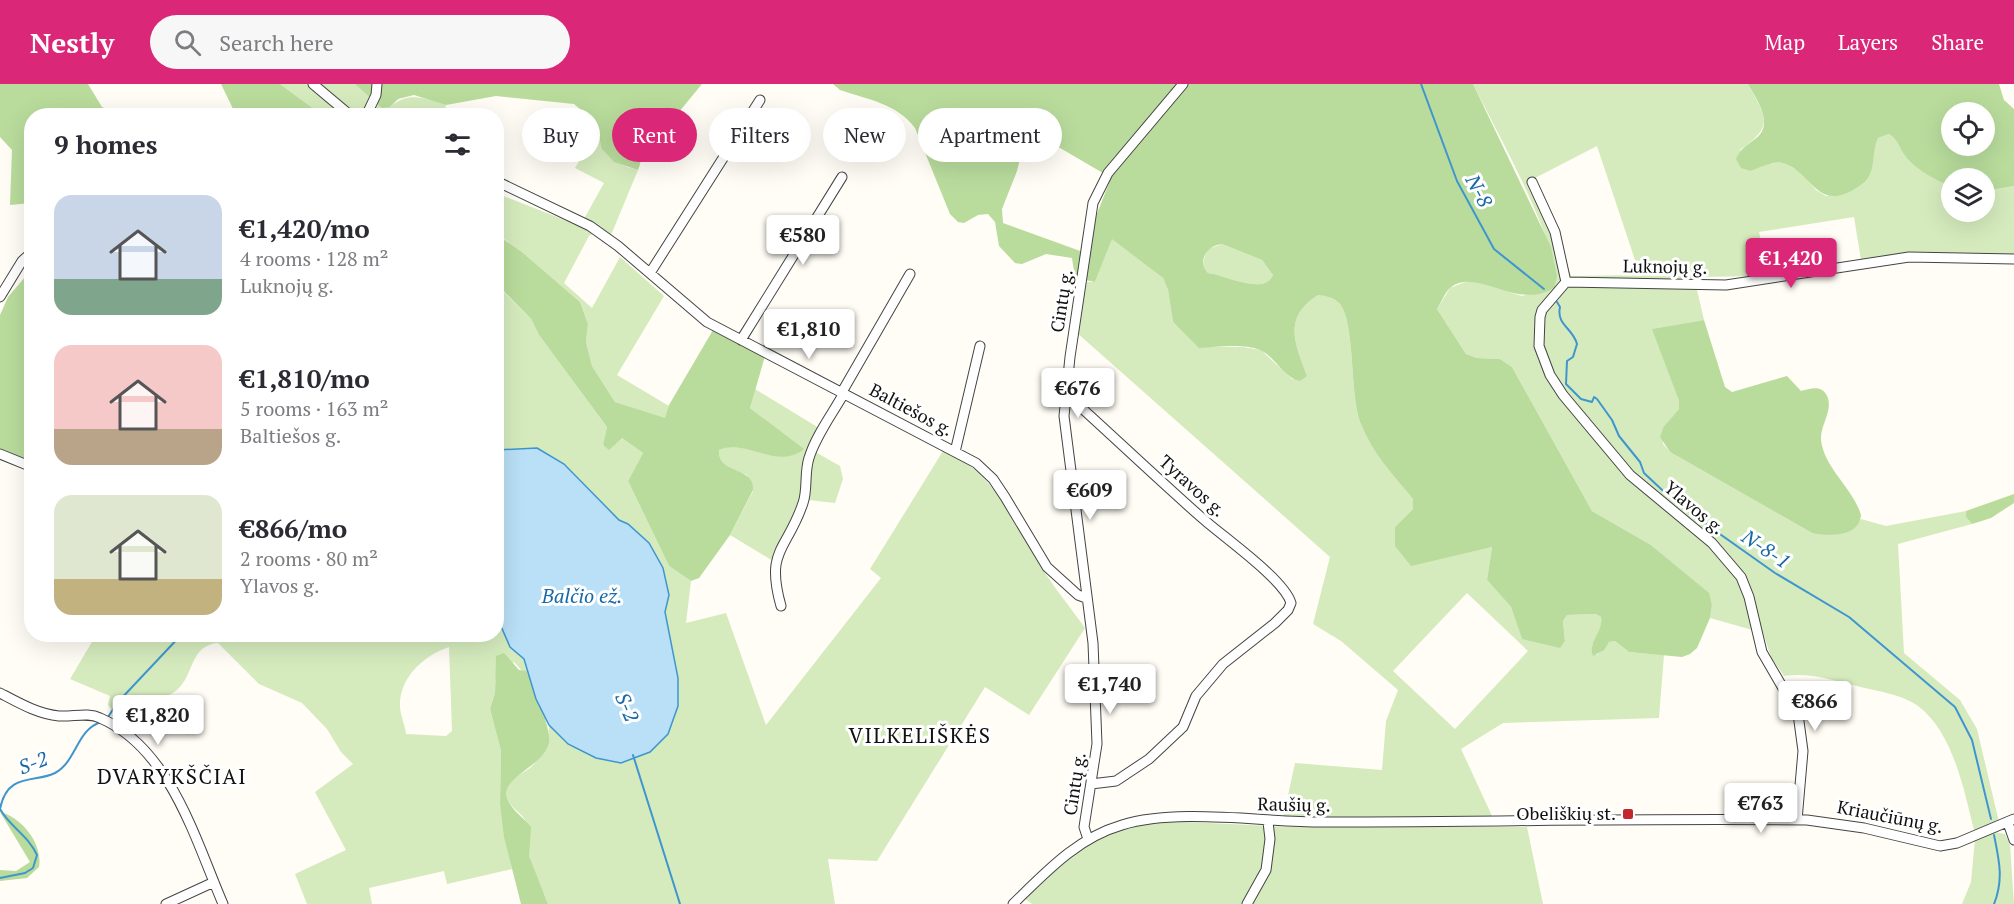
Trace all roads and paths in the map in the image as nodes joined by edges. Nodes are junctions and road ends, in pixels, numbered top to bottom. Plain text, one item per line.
1 (313, 84) edge
2 (377, 84) edge
3 (1183, 84) edge
4 (760, 100) dead end
5 (342, 108) edge
6 (370, 108) edge
7 (842, 177) dead end
8 (1532, 182) dead end
9 (504, 185) edge
10 (24, 259) edge
11 (2014, 260) edge
12 (650, 273) junction
13 (910, 274) dead end
14 (1566, 282) junction
15 (0, 297) edge
16 (741, 340) junction
17 (980, 346) dead end
18 (843, 392) junction
19 (1065, 399) junction
20 (955, 452) junction
21 (0, 454) edge
22 (24, 464) edge
23 (1086, 598) junction
24 (781, 606) dead end
25 (0, 693) edge
26 (1091, 784) junction
27 (1797, 820) junction
28 (2011, 821) edge
29 (1268, 822) junction
30 (1502, 822) joint
31 (1088, 839) junction
32 (2014, 840) edge
33 (214, 882) junction
34 (166, 904) edge
35 (223, 904) edge
36 (1013, 904) edge
37 (1247, 904) edge

1 - 5 street
2 - 6 street
3 - 19 street, Cintų g.
4 - 12 street
7 - 16 street
8 - 14 street
9 - 12 street, Baltiešos g.
10 - 15 street
11 - 14 street, Luknojų g.
12 - 16 street, Baltiešos g.
13 - 18 street
14 - 27 street, Ylavos g.
16 - 18 street, Baltiešos g.
17 - 20 street
18 - 20 street, Baltiešos g.
18 - 24 street
19 - 23 street, Cintų g.
19 - 26 street, Tyravos g.
20 - 23 street, Baltiešos g.
21 - 22 street
23 - 26 street, Cintų g.
25 - 33 street
26 - 31 street, Cintų g.
27 - 28 street, Kriaučiūnų g.
27 - 30 street, Kriaučiūnų g.
28 - 32 street
29 - 30 street, Raušių g.
29 - 31 street, Raušių g.
29 - 37 street
31 - 36 street, Raušių g.
33 - 34 street
33 - 35 street

